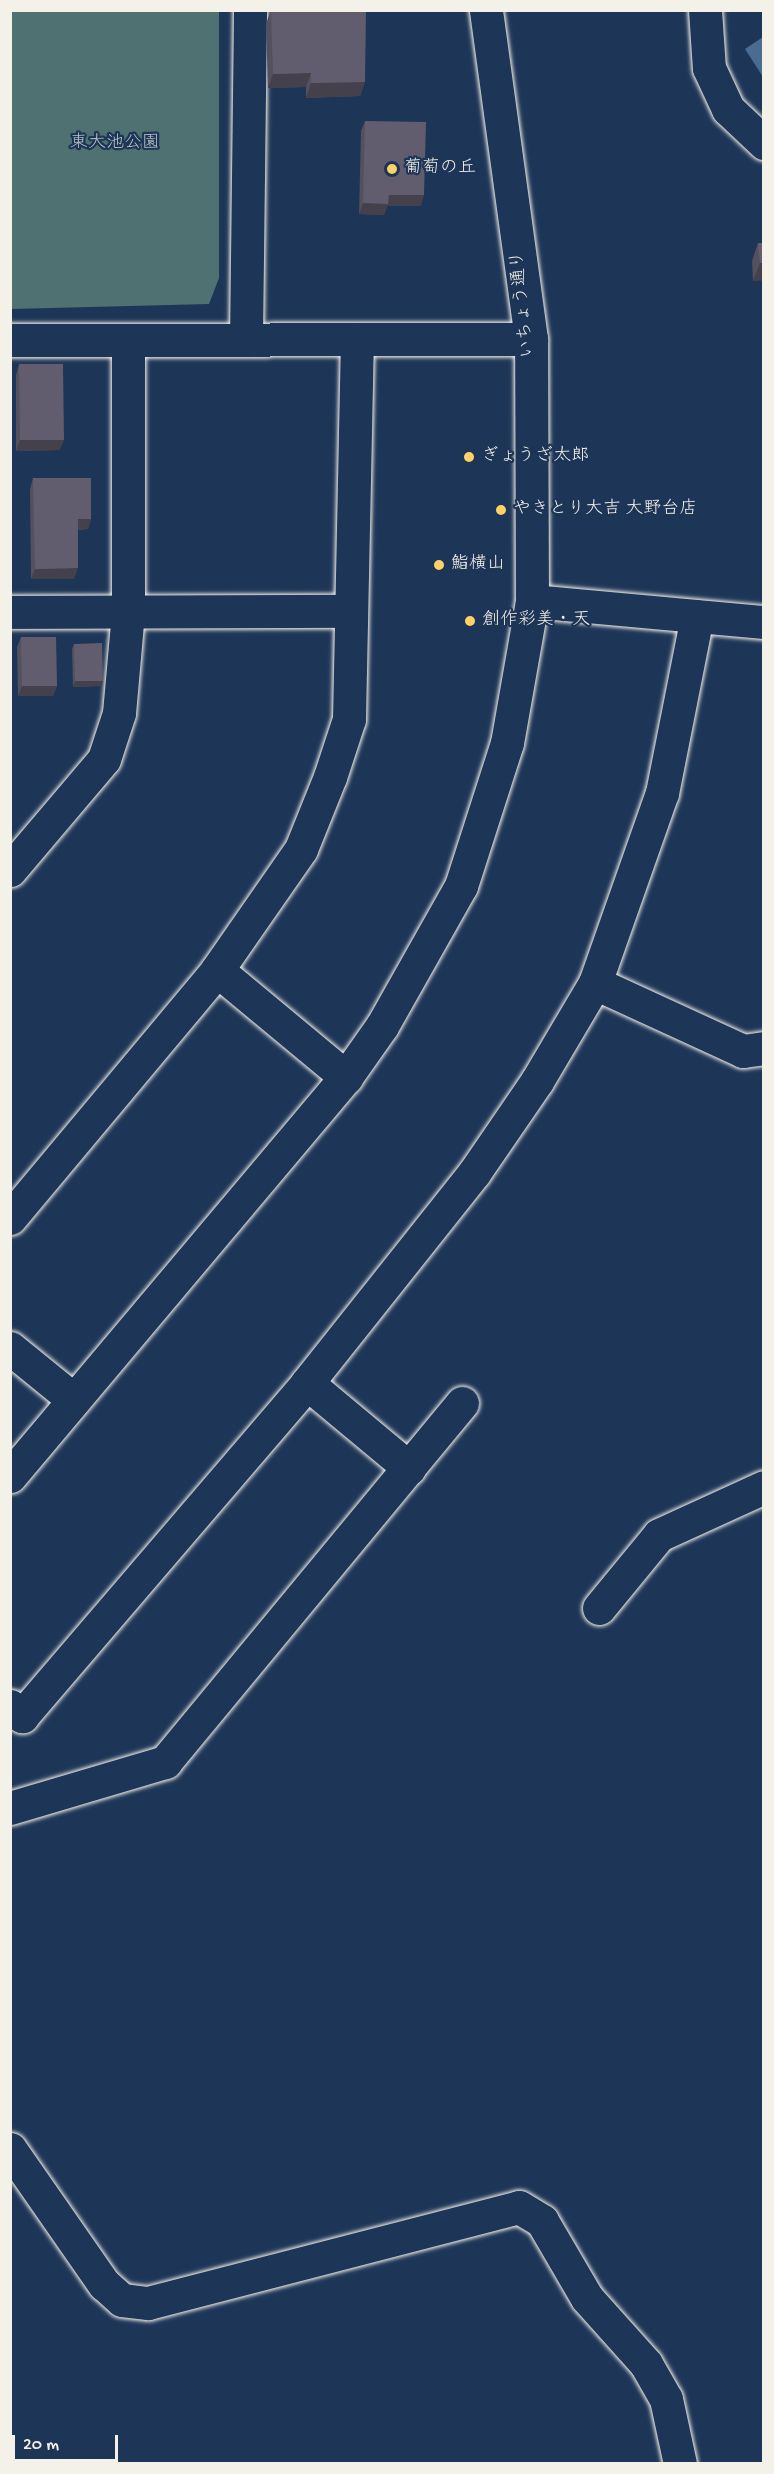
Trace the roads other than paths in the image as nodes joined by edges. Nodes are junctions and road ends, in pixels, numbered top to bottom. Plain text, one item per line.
1 (250, 10) edge
2 (486, 10) edge
3 (705, 10) edge
4 (764, 143) edge
5 (357, 339) junction
6 (531, 339) junction
7 (10, 340) edge
8 (128, 340) junction
9 (246, 340) junction
10 (532, 601) junction
11 (351, 611) junction
12 (10, 612) edge
13 (128, 612) junction
14 (697, 616) junction
15 (764, 622) edge
16 (10, 870) edge
17 (217, 970) junction
18 (595, 983) junction
19 (764, 1048) edge
20 (346, 1077) junction
21 (10, 1218) edge
22 (10, 1348) edge
23 (307, 1383) junction
24 (74, 1400) junction
25 (462, 1403) dead end
26 (409, 1468) junction
27 (10, 1476) edge
28 (764, 1487) edge
29 (599, 1608) dead end
30 (10, 1706) edge
31 (10, 1808) edge
32 (10, 2149) edge
33 (681, 2463) edge

1 - 9 street
2 - 6 street, いちょう通り
3 - 4 street
5 - 6 street
5 - 9 street
5 - 11 street
6 - 10 street, いちょう通り
7 - 8 street
8 - 9 street
8 - 13 street
10 - 14 street
10 - 20 street, いちょう通り
11 - 13 street
11 - 17 street
12 - 13 street
13 - 16 street
14 - 15 street
14 - 18 street
17 - 20 street
17 - 21 street
18 - 19 street
18 - 23 street
20 - 24 street, いちょう通り
22 - 24 street
23 - 26 street
23 - 30 street
24 - 27 street, いちょう通り
25 - 26 street
26 - 31 street
28 - 29 street
32 - 33 street

